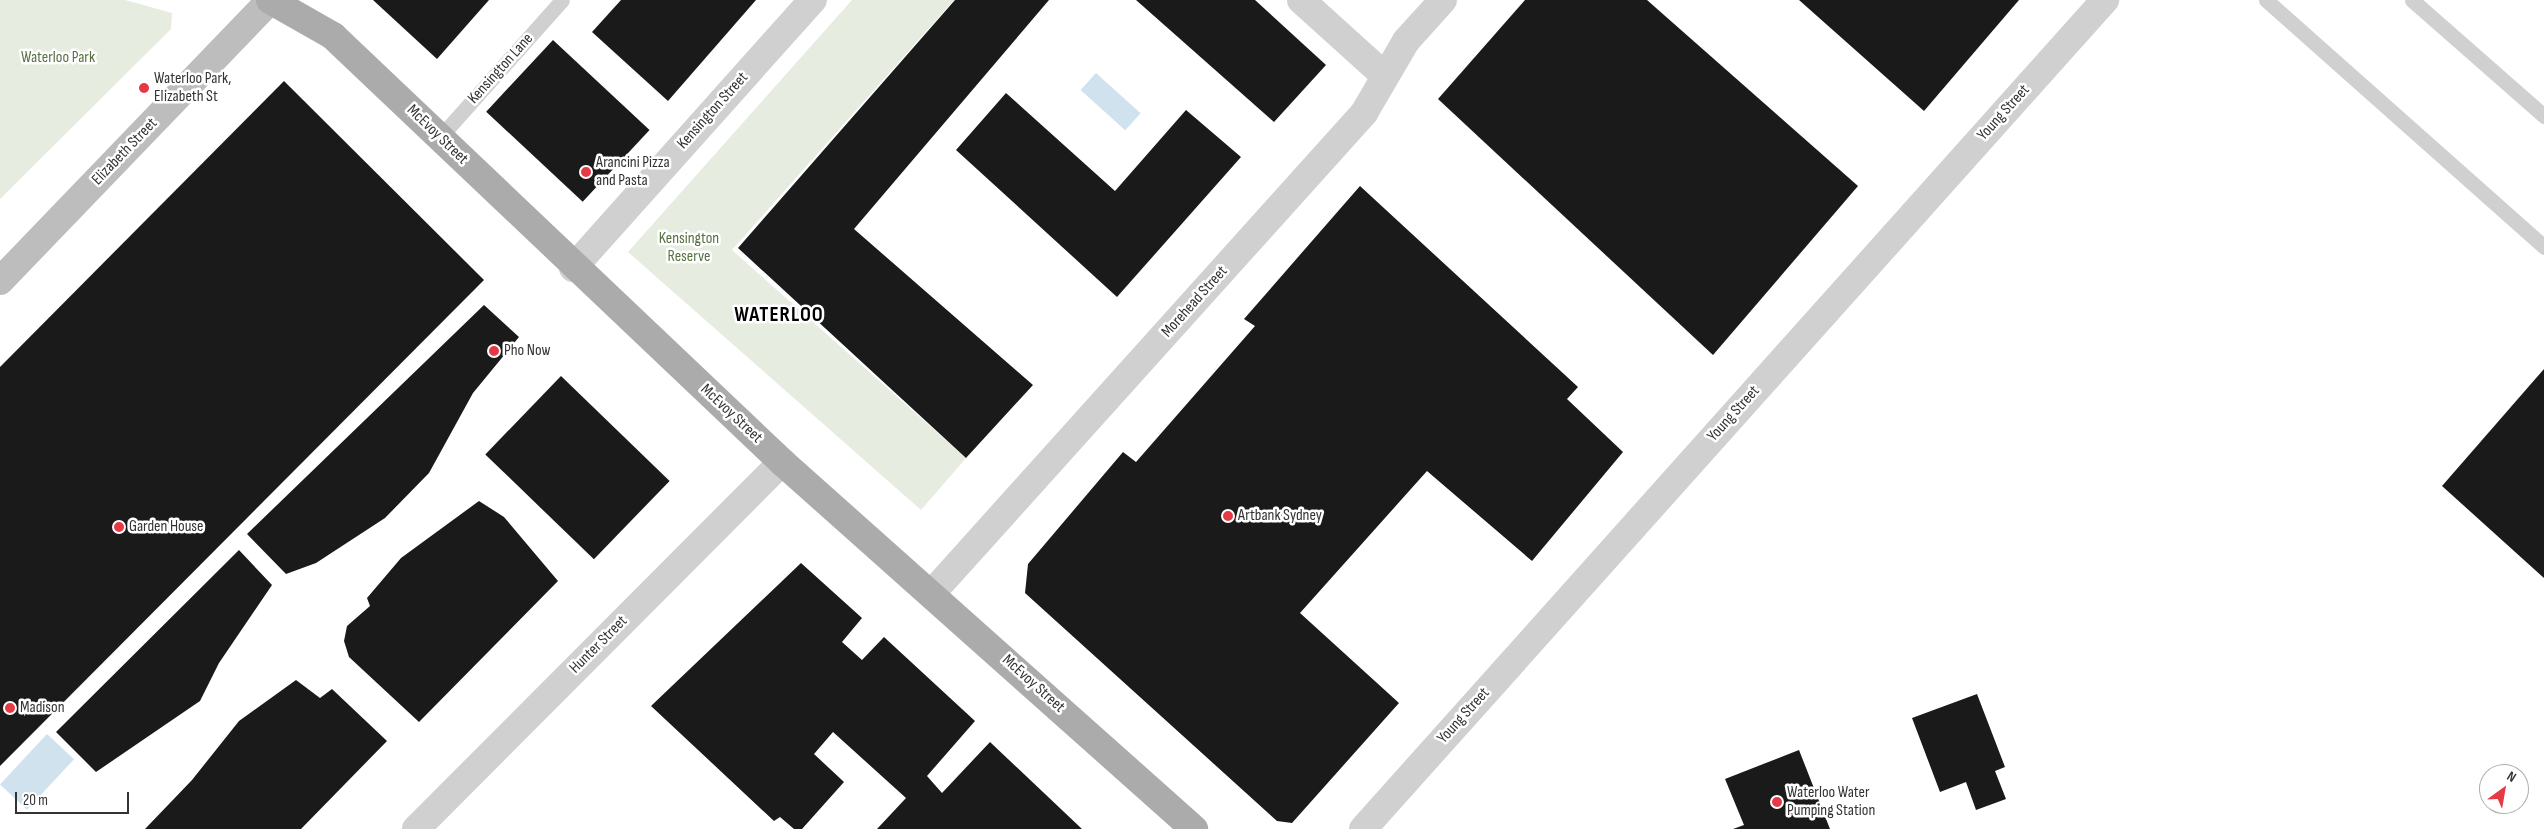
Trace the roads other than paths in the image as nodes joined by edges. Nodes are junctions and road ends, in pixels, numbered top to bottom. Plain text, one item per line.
1 (270, 0) edge
2 (562, 0) edge
3 (813, 0) edge
4 (1301, 0) edge
5 (1443, 0) edge
6 (2105, 0) edge
7 (2266, 0) edge
8 (2412, 0) edge
9 (1384, 75) junction
10 (2544, 116) edge
11 (440, 137) junction
12 (2544, 247) edge
13 (573, 268) junction
14 (0, 281) edge
15 (782, 462) junction
16 (932, 593) junction
17 (416, 829) edge
18 (1194, 829) edge
19 (1363, 829) edge

1 - 11 main road, McEvoy Street
1 - 14 main road, Elizabeth Street
2 - 11 lane, Kensington Lane
3 - 13 street, Kensington Street
4 - 9 street
5 - 9 street, Morehead Street
6 - 19 street, Young Street
7 - 12 lane
8 - 10 lane
9 - 16 street, Morehead Street
11 - 13 main road, McEvoy Street
13 - 15 main road, McEvoy Street
15 - 16 main road, McEvoy Street
15 - 17 street, Hunter Street
16 - 18 main road, McEvoy Street

